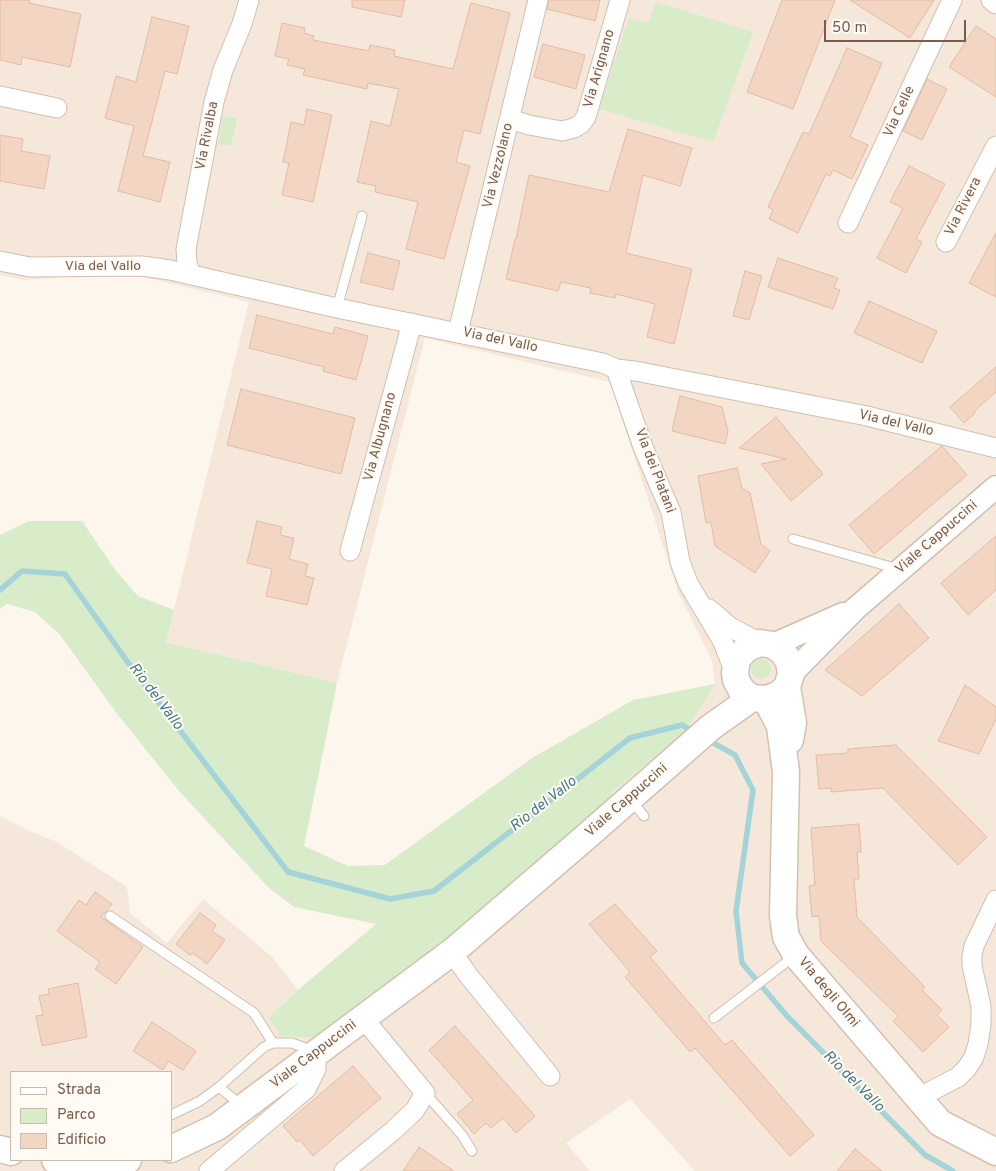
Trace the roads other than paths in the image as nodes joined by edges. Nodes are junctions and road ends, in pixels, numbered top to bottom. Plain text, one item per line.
1 (249, 0) edge
2 (538, 0) edge
3 (620, 0) edge
4 (952, 0) edge
5 (0, 96) edge
6 (57, 108) dead end
7 (510, 119) junction
8 (996, 146) edge
9 (362, 216) dead end
10 (848, 223) dead end
11 (946, 242) dead end
12 (0, 261) edge
13 (192, 275) junction
14 (337, 308) junction
15 (412, 323) junction
16 (458, 332) junction
17 (616, 370) junction
18 (996, 448) edge
19 (996, 487) edge
20 (793, 539) dead end
21 (350, 551) dead end
22 (900, 570) junction
23 (699, 600) junction
24 (855, 609) junction
25 (766, 644) junction
26 (761, 685) junction
27 (996, 900) edge
28 (110, 916) dead end
29 (452, 952) junction
30 (796, 955) junction
31 (363, 1018) junction
32 (714, 1018) dead end
33 (273, 1043) junction
34 (316, 1052) junction
35 (550, 1076) dead end
36 (219, 1087) junction
37 (425, 1093) junction
38 (918, 1098) junction
39 (244, 1107) junction
40 (172, 1115) edge
41 (172, 1149) edge
42 (472, 1151) dead end
43 (996, 1152) edge
44 (68, 1161) edge
45 (123, 1161) edge
46 (209, 1171) edge
47 (344, 1171) edge

1 - 13 street, Via Rivalba
2 - 7 street, Via Vezzolano
3 - 7 street, Via Arignano
4 - 10 street, Via Celle
5 - 6 street
7 - 16 street, Via Vezzolano
8 - 11 street, Via Rivera
9 - 14 lane
12 - 13 street, Via del Vallo
13 - 14 street, Via del Vallo
14 - 15 street, Via del Vallo
15 - 16 street, Via del Vallo
15 - 21 street, Via Albugnano
16 - 17 street, Via del Vallo
17 - 18 street, Via del Vallo
17 - 23 street, Via dei Platani
19 - 22 street, Viale Cappuccini
20 - 22 lane
22 - 24 street, Viale Cappuccini
23 - 25 street, Via dei Platani
23 - 26 street, Via dei Platani
24 - 25 street, Viale Cappuccini
24 - 26 street, Viale Cappuccini
25 - 26 main road, Via degli Olmi
25 - 26 main road
26 - 29 main road, Viale Cappuccini
26 - 30 main road, Via degli Olmi
27 - 38 street
28 - 33 lane
29 - 31 main road, Viale Cappuccini
29 - 35 street
30 - 32 lane
30 - 38 main road, Via degli Olmi
31 - 34 main road, Viale Cappuccini
31 - 37 street
33 - 34 lane
33 - 36 lane
34 - 39 main road, Viale Cappuccini
34 - 46 street
36 - 39 lane
36 - 40 lane
37 - 42 lane
37 - 47 street
38 - 43 main road, Via degli Olmi
39 - 41 main road, Viale Cappuccini
44 - 45 main road

